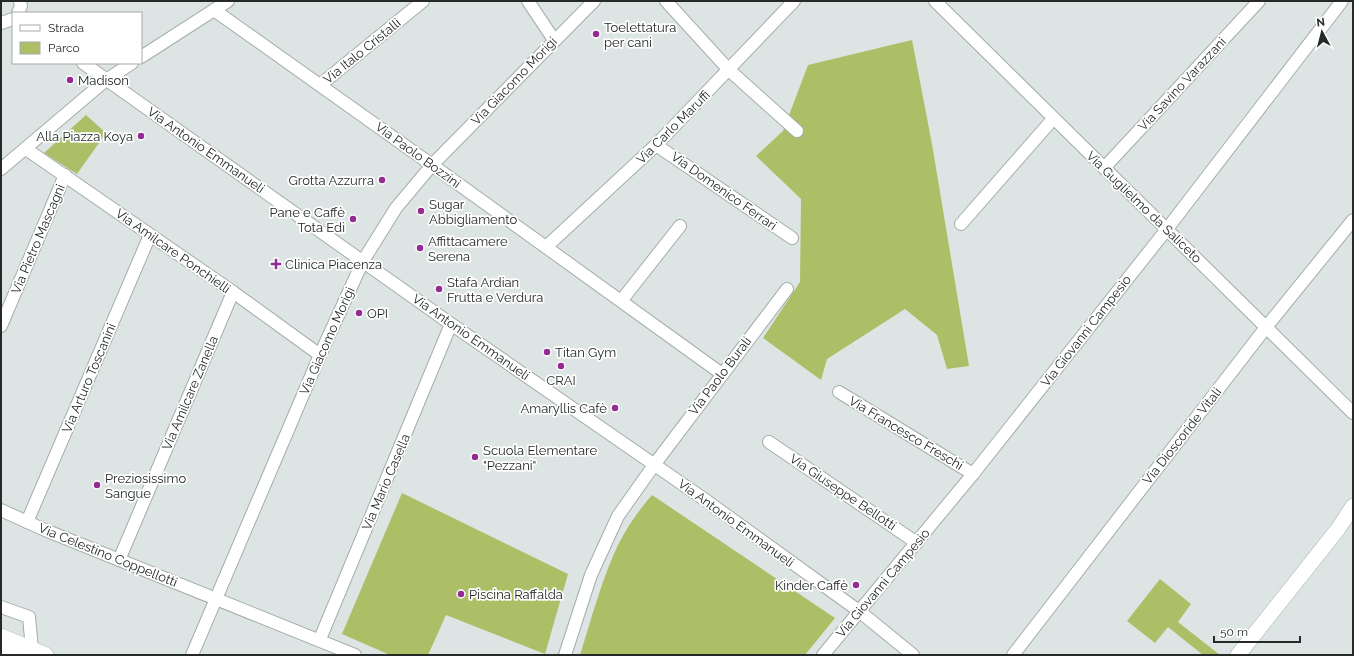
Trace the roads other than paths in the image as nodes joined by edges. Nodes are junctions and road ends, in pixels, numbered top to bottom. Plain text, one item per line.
1 (228, 1) edge
2 (423, 1) edge
3 (528, 1) edge
4 (594, 1) edge
5 (666, 1) edge
6 (794, 1) edge
7 (935, 1) edge
8 (1259, 1) edge
9 (1342, 1) edge
10 (214, 10) junction
11 (554, 40) junction
12 (142, 56) edge
13 (84, 64) edge
14 (130, 64) edge
15 (729, 70) junction
16 (106, 80) junction
17 (320, 85) junction
18 (1053, 119) junction
19 (797, 131) dead end
20 (656, 145) junction
21 (26, 149) junction
22 (432, 165) junction
23 (1104, 168) junction
24 (1, 169) edge
25 (65, 175) junction
26 (1353, 220) edge
27 (961, 224) dead end
28 (680, 226) dead end
29 (1166, 229) junction
30 (150, 235) junction
31 (792, 238) dead end
32 (546, 247) junction
33 (363, 261) junction
34 (787, 289) dead end
35 (233, 292) junction
36 (621, 301) junction
37 (451, 324) junction
38 (1, 326) edge
39 (1267, 326) junction
40 (320, 355) junction
41 (722, 374) junction
42 (838, 392) dead end
43 (1353, 413) edge
44 (769, 442) dead end
45 (654, 465) junction
46 (973, 474) junction
47 (1353, 506) edge
48 (1, 510) edge
49 (1353, 516) edge
50 (27, 522) junction
51 (1338, 529) junction
52 (917, 543) junction
53 (119, 560) junction
54 (216, 599) junction
55 (1, 607) edge
56 (859, 612) junction
57 (1, 640) edge
58 (320, 640) junction
59 (32, 649) junction
60 (1019, 653) edge
61 (16, 655) edge
62 (46, 655) edge
63 (192, 655) edge
64 (355, 655) edge
65 (565, 655) edge
66 (823, 655) edge
67 (913, 655) edge
68 (1238, 655) edge

1 - 10 street
2 - 17 street, Via Italo Cristalli
3 - 11 street
4 - 11 street, Via Giacomo Morigi
5 - 15 street
6 - 15 street, Via Carlo Maruffi
7 - 18 street, Via Guglielmo da Saliceto
8 - 23 street, Via Savino Varazzani
9 - 29 street, Via Giovanni Campesio
10 - 12 street
10 - 17 street, Via Paolo Bozzini
11 - 22 street, Via Giacomo Morigi
13 - 16 street, Via Antonio Emmanueli
14 - 16 street
15 - 19 street
15 - 20 street, Via Carlo Maruffi
16 - 21 street
16 - 33 street, Via Antonio Emmanueli
17 - 22 street, Via Paolo Bozzini
18 - 23 street, Via Guglielmo da Saliceto
18 - 27 street
20 - 31 street, Via Domenico Ferrari
20 - 32 street, Via Carlo Maruffi
21 - 24 street
21 - 25 street, Via Amilcare Ponchielli
22 - 32 street, Via Paolo Bozzini
22 - 33 street, Via Giacomo Morigi
23 - 29 street, Via Guglielmo da Saliceto
25 - 30 street, Via Amilcare Ponchielli
25 - 38 street, Via Pietro Mascagni
26 - 39 street, Via Dioscoride Vitali
28 - 36 street
29 - 39 street, Via Guglielmo da Saliceto
29 - 46 street, Via Giovanni Campesio
30 - 35 street, Via Amilcare Ponchielli
30 - 50 street, Via Arturo Toscanini
32 - 36 street, Via Paolo Bozzini
33 - 37 street, Via Antonio Emmanueli
33 - 40 street, Via Giacomo Morigi
34 - 41 street, Via Paolo Burali
35 - 40 street, Via Amilcare Ponchielli
35 - 53 street, Via Amilcare Zanella
36 - 41 street, Via Paolo Bozzini
37 - 45 street, Via Antonio Emmanueli
37 - 58 street, Via Mario Casella
39 - 43 street, Via Guglielmo da Saliceto
39 - 60 street, Via Dioscoride Vitali
40 - 54 street, Via Giacomo Morigi
41 - 45 street, Via Paolo Burali
42 - 46 street, Via Francesco Freschi
44 - 52 street, Via Giuseppe Bellotti
45 - 56 street, Via Antonio Emmanueli
45 - 65 street, Via Paolo Burali
46 - 52 street, Via Giovanni Campesio
47 - 51 main road
48 - 50 street, Via Celestino Coppellotti
49 - 51 main road
50 - 53 street, Via Celestino Coppellotti
51 - 68 main road
52 - 56 street, Via Giovanni Campesio
53 - 54 street, Via Celestino Coppellotti
54 - 58 street, Via Celestino Coppellotti
54 - 63 street, Via Giacomo Morigi
55 - 59 street
56 - 66 street, Via Giovanni Campesio
56 - 67 street, Via Antonio Emmanueli
57 - 59 main road
57 - 61 main road
58 - 64 street, Via Celestino Coppellotti
59 - 62 main road

